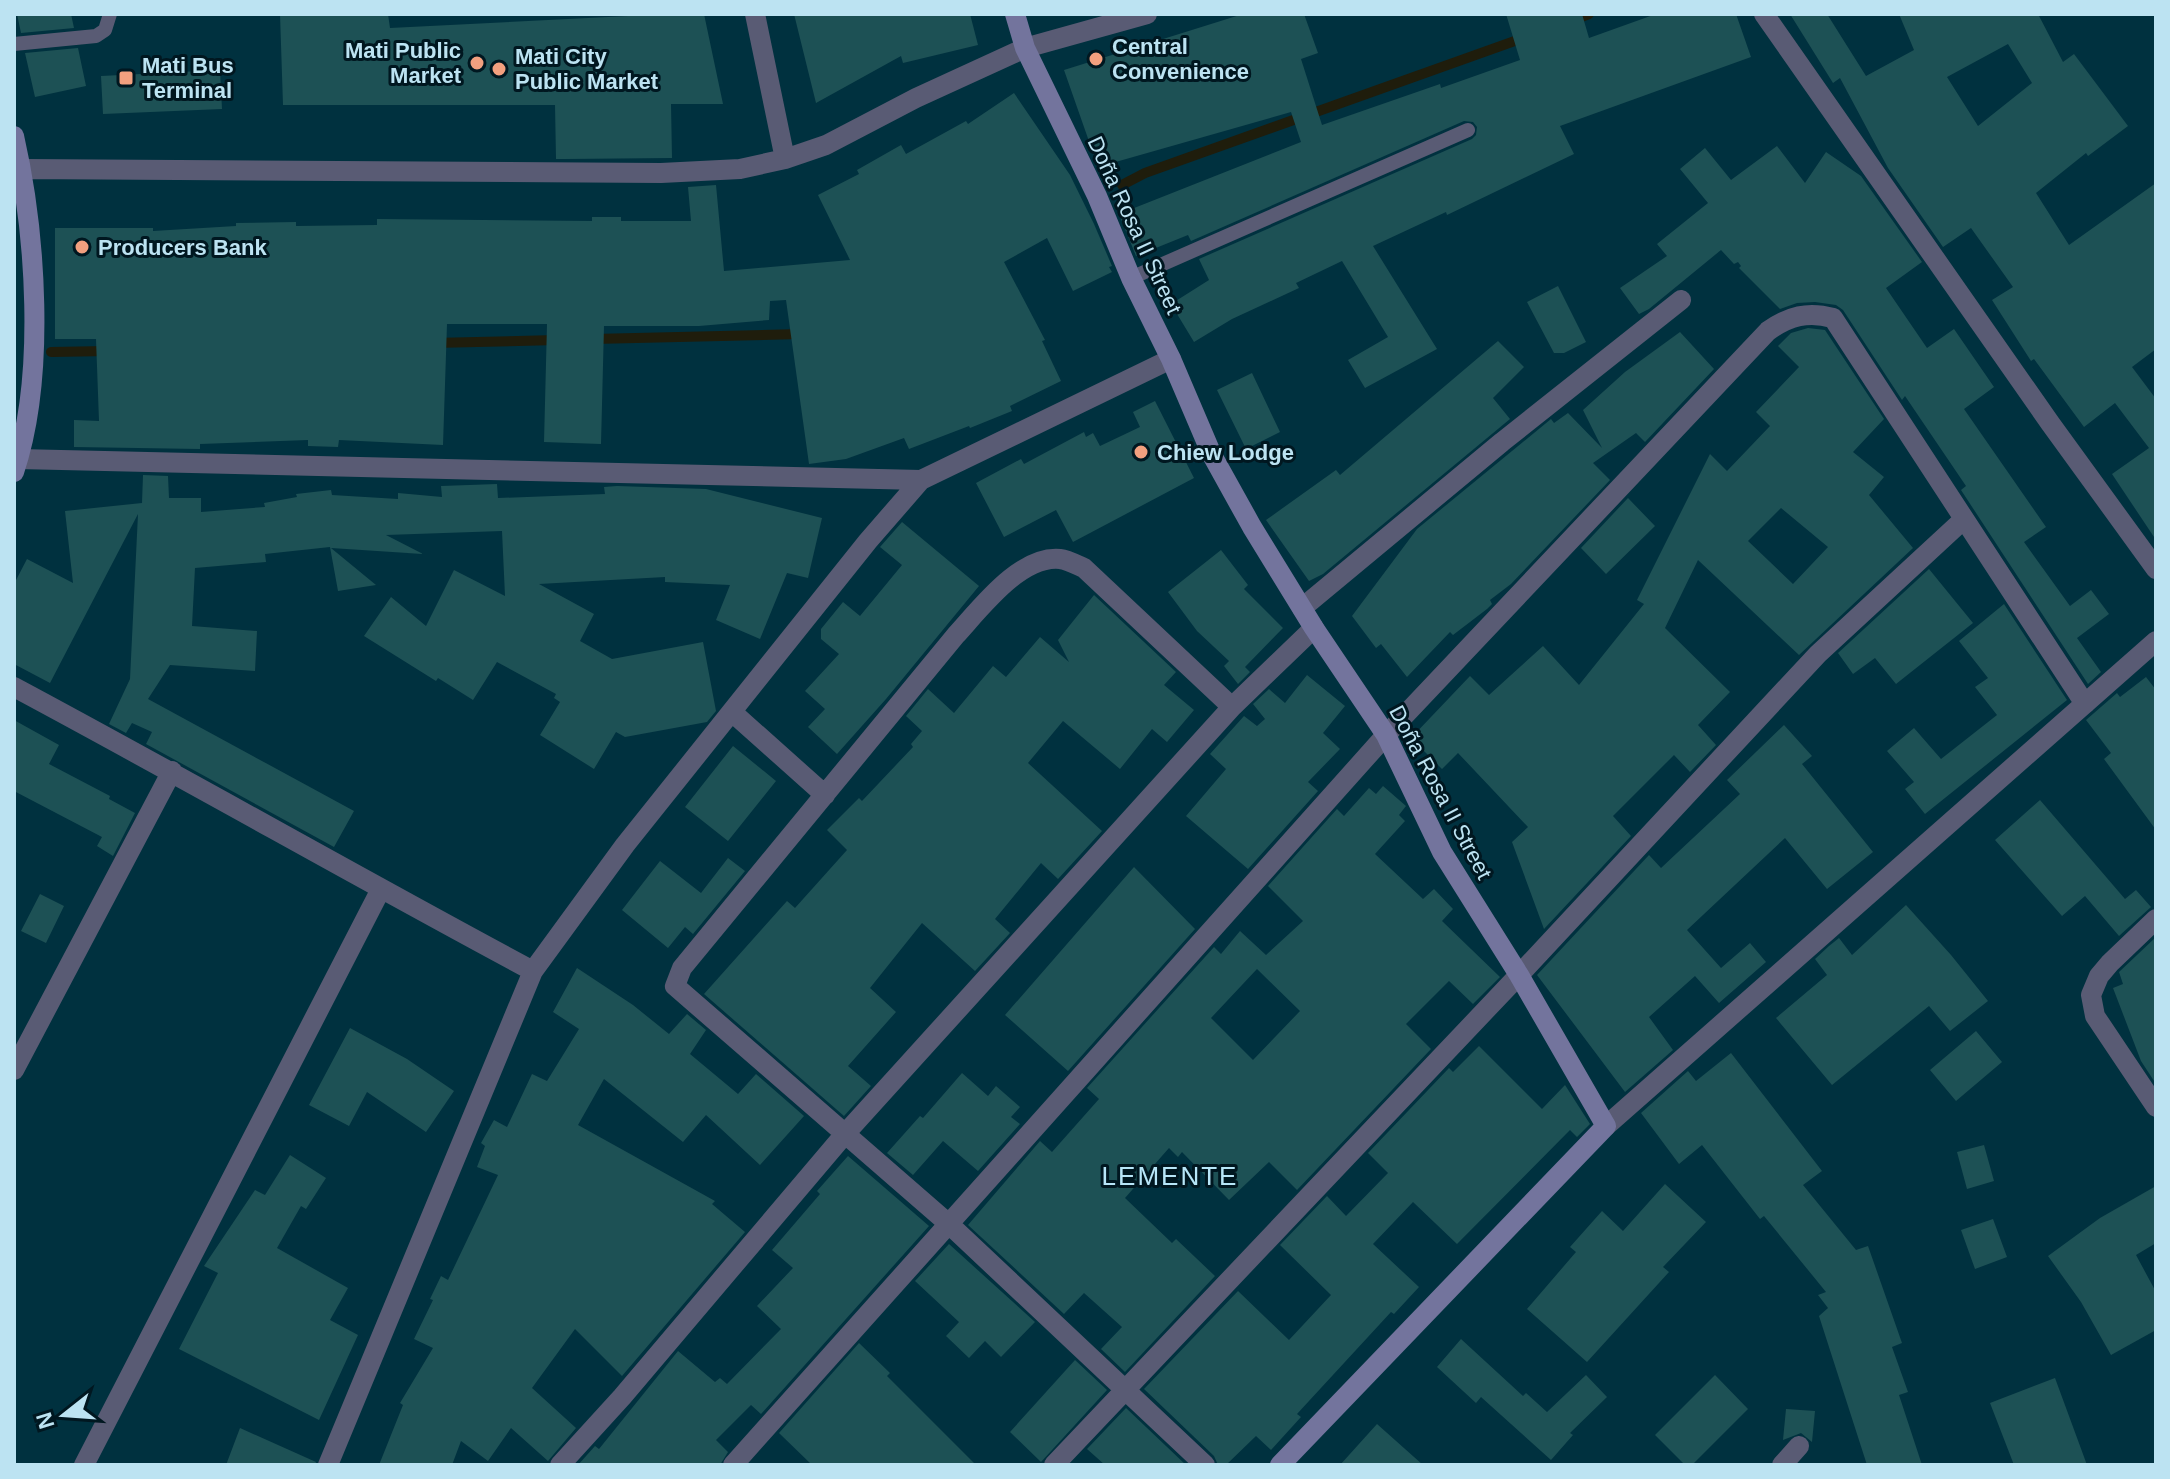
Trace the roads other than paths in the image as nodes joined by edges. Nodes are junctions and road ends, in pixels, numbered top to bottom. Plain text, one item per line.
1 (110, 14) edge
2 (755, 14) edge
3 (1015, 14) edge
4 (1147, 14) edge
5 (1764, 14) edge
6 (14, 44) edge
7 (1025, 48) junction
8 (1468, 130) dead end
9 (14, 136) edge
10 (785, 159) junction
11 (18, 171) edge
12 (1131, 278) junction
13 (1681, 300) dead end
14 (1171, 359) junction
15 (16, 465) edge
16 (921, 480) junction
17 (1963, 520) junction
18 (2156, 569) edge
19 (1302, 608) junction
20 (1314, 628) junction
21 (2156, 641) edge
22 (14, 687) edge
23 (2085, 704) junction
24 (1232, 707) junction
25 (732, 712) junction
26 (1386, 735) junction
27 (172, 771) junction
28 (825, 795) junction
29 (381, 889) junction
30 (2156, 919) edge
31 (533, 971) junction
32 (1519, 975) junction
33 (14, 1070) edge
34 (2156, 1107) edge
35 (1606, 1126) junction
36 (844, 1135) junction
37 (950, 1225) junction
38 (1126, 1391) junction
39 (1799, 1446) dead end
40 (84, 1465) edge
41 (328, 1465) edge
42 (560, 1465) edge
43 (733, 1465) edge
44 (1054, 1465) edge
45 (1205, 1465) edge
46 (1280, 1465) edge
47 (1782, 1465) edge

1 - 6 lane
2 - 10 street
3 - 7 main road, Doña Rosa II Street
4 - 7 street
5 - 18 street
7 - 10 street
7 - 12 main road, Doña Rosa II Street
8 - 12 lane
9 - 11 main road
10 - 11 street
11 - 15 main road
12 - 14 main road, Doña Rosa II Street
13 - 19 street
14 - 16 street
14 - 19 main road, Doña Rosa II Street
15 - 16 street
16 - 25 street
17 - 23 street
17 - 26 street
17 - 32 street
19 - 20 main road, Doña Rosa II Street
20 - 24 street
20 - 26 main road, Doña Rosa II Street
21 - 23 street
22 - 27 street
23 - 35 street
24 - 28 street
24 - 36 street
25 - 28 street
25 - 31 street
26 - 32 main road, Doña Rosa II Street
26 - 37 street
27 - 29 street
27 - 33 street
28 - 36 street
29 - 31 street
29 - 40 street
30 - 34 street
31 - 41 street
32 - 35 main road, Doña Rosa II Street
32 - 38 street
35 - 46 main road
36 - 37 street
36 - 42 street
37 - 38 street
37 - 43 street
38 - 44 street
38 - 45 street
39 - 47 street

